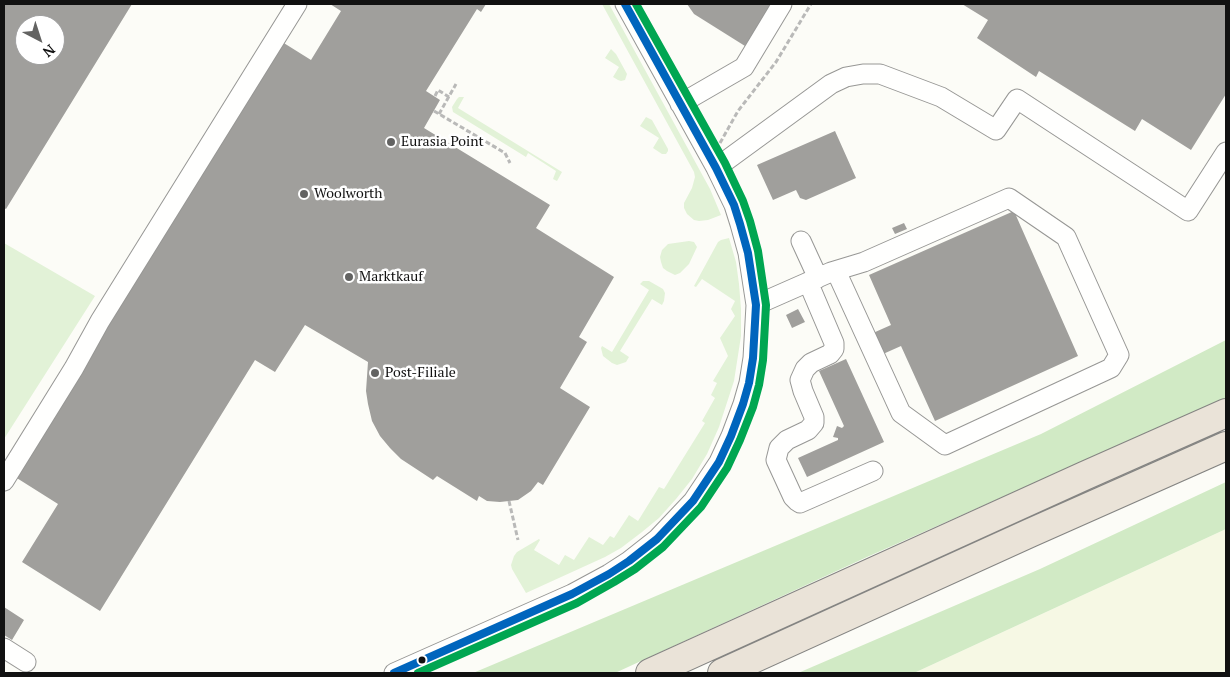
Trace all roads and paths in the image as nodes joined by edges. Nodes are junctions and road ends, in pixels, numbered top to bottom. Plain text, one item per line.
1 (297, 4) edge
2 (625, 4) edge
3 (782, 4) edge
4 (811, 4) edge
5 (456, 84) dead end
6 (435, 96) dead end
7 (449, 96) junction
8 (680, 104) junction
9 (434, 111) dead end
10 (439, 114) junction
11 (1226, 152) edge
12 (510, 163) dead end
13 (713, 164) junction
14 (802, 241) dead end
15 (836, 271) junction
16 (813, 280) junction
17 (756, 305) junction
18 (1226, 413) edge
19 (1226, 446) edge
20 (873, 471) dead end
21 (4, 481) edge
22 (509, 501) dead end
23 (518, 540) dead end
24 (4, 648) edge
25 (26, 662) dead end
26 (394, 673) edge
27 (650, 673) edge
28 (722, 673) edge

1 - 21 street
2 - 8 street
3 - 8 street
4 - 13 path
5 - 7 path
6 - 7 path
7 - 10 path
8 - 13 street
9 - 10 path
10 - 12 path
11 - 13 street
13 - 17 street
14 - 16 street
15 - 15 street
15 - 16 street
16 - 17 street
16 - 20 street
17 - 26 street
18 - 27 highway
19 - 28 highway
22 - 23 path
24 - 25 street

